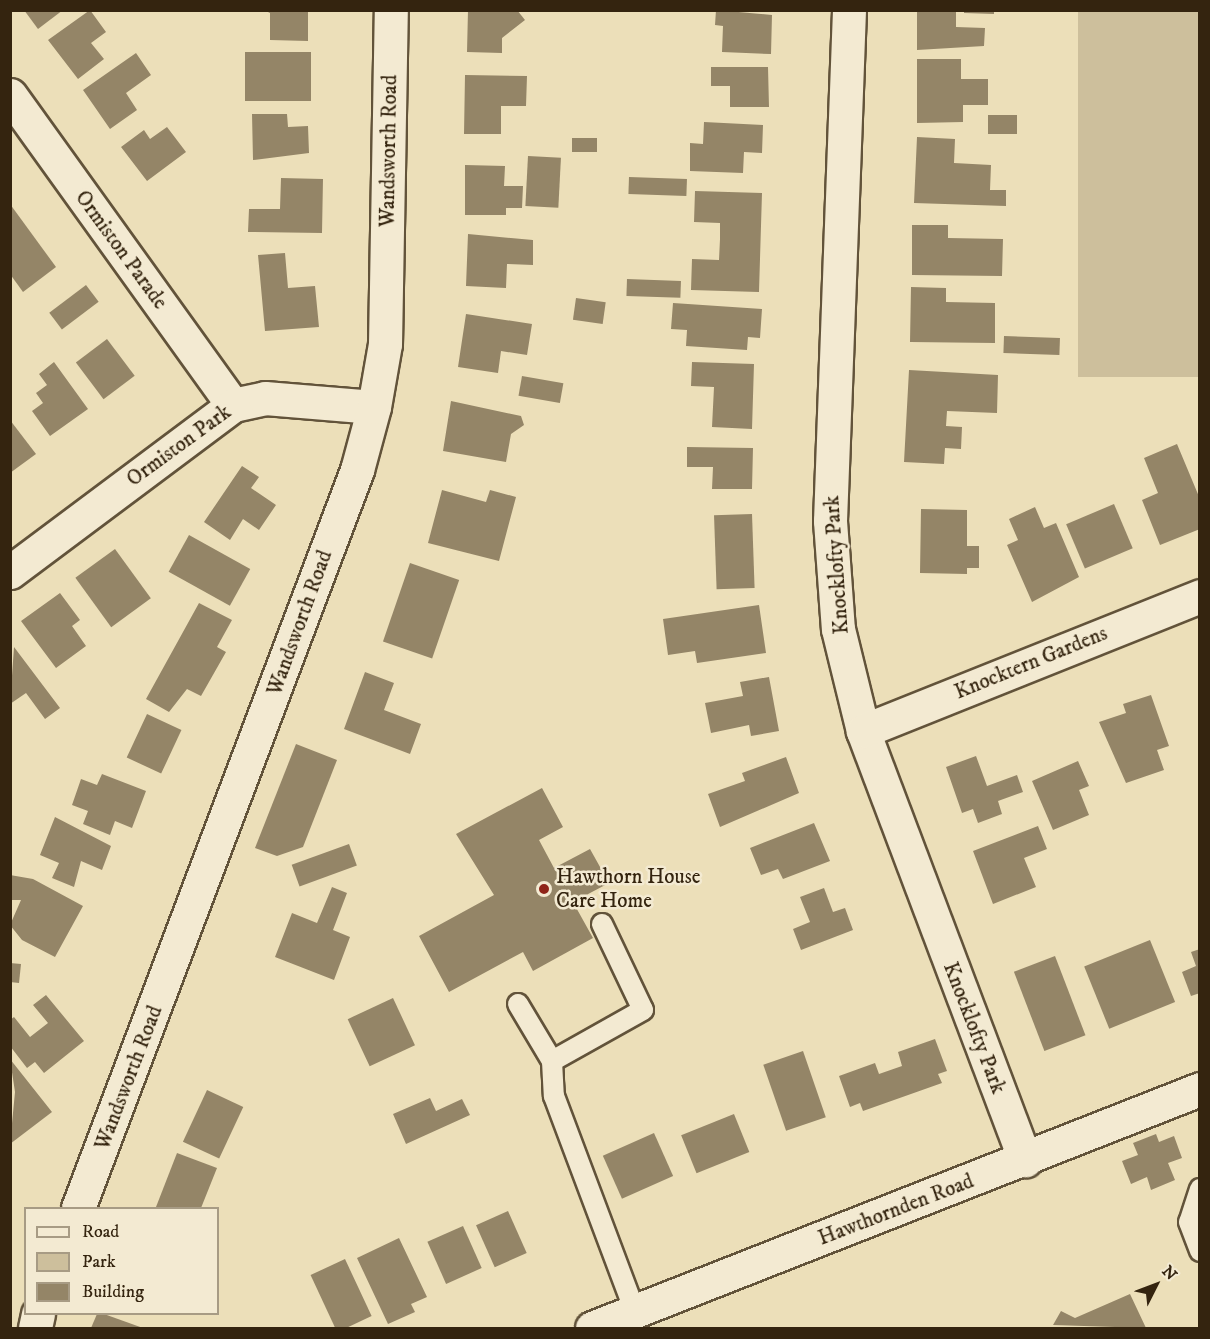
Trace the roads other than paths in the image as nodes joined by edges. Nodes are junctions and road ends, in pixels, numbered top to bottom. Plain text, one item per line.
1 (391, 10) edge
2 (849, 10) edge
3 (14, 107) edge
4 (233, 405) junction
5 (374, 408) junction
6 (10, 572) edge
7 (1200, 596) edge
8 (863, 731) junction
9 (602, 924) dead end
10 (518, 1004) dead end
11 (552, 1061) junction
12 (1200, 1089) edge
13 (1025, 1160) junction
14 (1200, 1189) edge
15 (79, 1207) edge
16 (1200, 1251) edge
17 (635, 1312) junction
18 (592, 1329) edge

1 - 5 street, Wandsworth Road
2 - 8 street, Knocklofty Park
3 - 4 street, Ormiston Parade
4 - 5 street, Ormiston Park
4 - 6 street, Ormiston Park
5 - 15 street, Wandsworth Road
7 - 8 street, Knocktern Gardens
8 - 13 street, Knocklofty Park
9 - 11 lane
10 - 11 lane
11 - 17 lane
12 - 13 street, Hawthornden Road
13 - 17 street, Hawthornden Road
14 - 16 lane
17 - 18 street, Hawthornden Road

